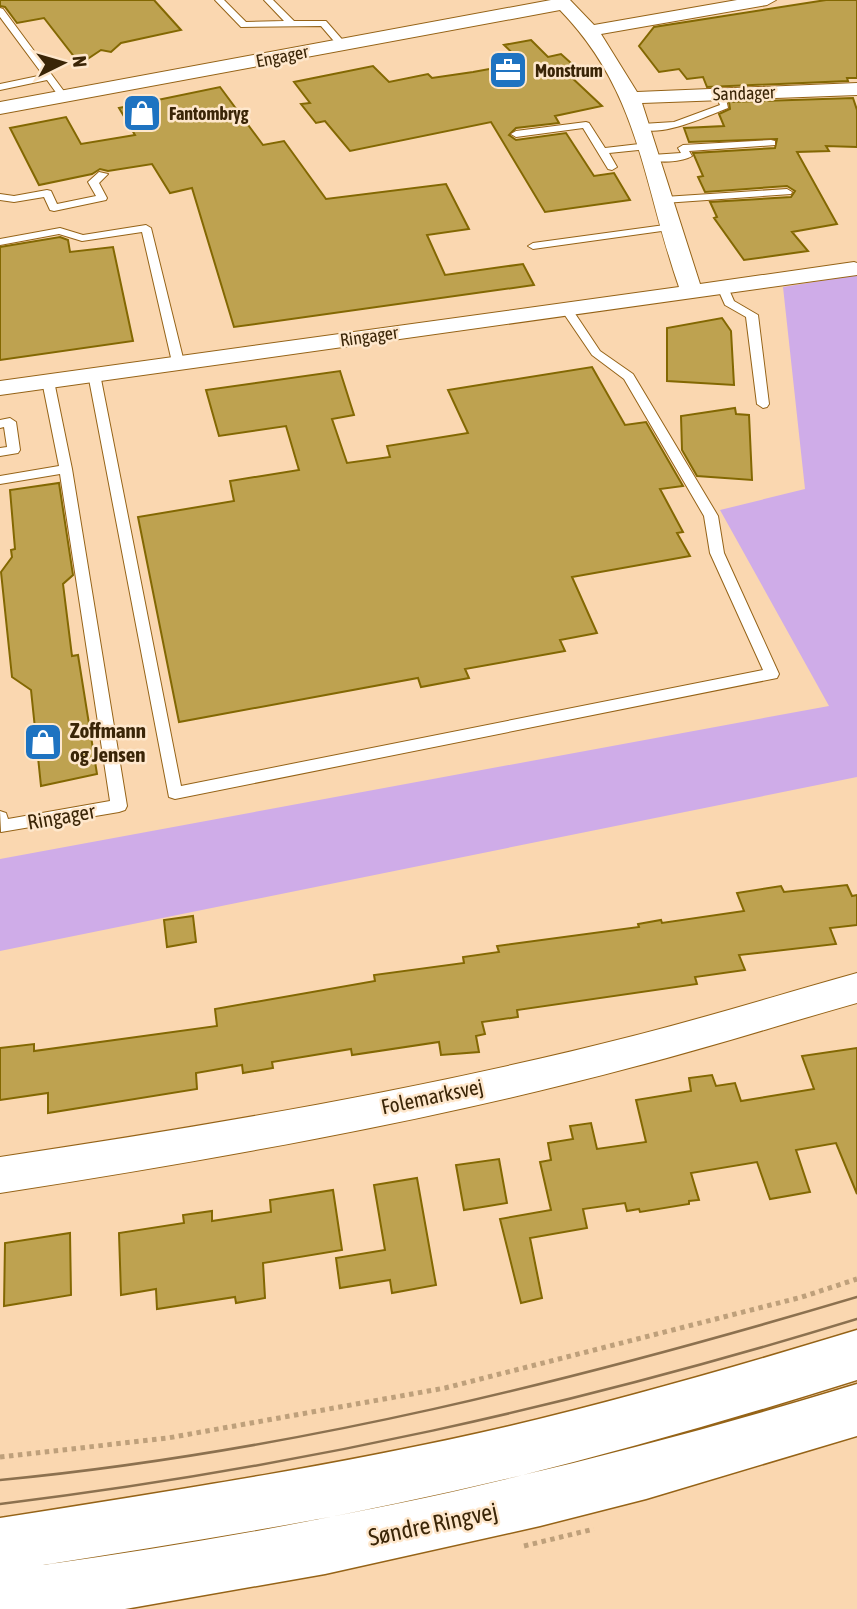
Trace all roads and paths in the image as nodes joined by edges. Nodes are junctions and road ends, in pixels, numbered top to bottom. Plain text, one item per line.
1 (219, 0) edge
2 (268, 0) edge
3 (767, 0) edge
4 (562, 2) edge
5 (0, 11) edge
6 (292, 24) junction
7 (590, 31) junction
8 (342, 45) junction
9 (49, 77) junction
10 (0, 86) edge
11 (857, 89) edge
12 (720, 94) junction
13 (63, 96) junction
14 (631, 98) junction
15 (0, 108) edge
16 (642, 127) junction
17 (516, 134) dead end
18 (772, 142) dead end
19 (603, 151) junction
20 (650, 152) junction
21 (612, 167) dead end
22 (103, 174) dead end
23 (787, 192) dead end
24 (0, 197) edge
25 (664, 200) junction
26 (672, 227) junction
27 (0, 242) edge
28 (533, 246) dead end
29 (854, 269) dead end
30 (723, 287) junction
31 (691, 290) junction
32 (566, 308) junction
33 (178, 362) junction
34 (94, 374) junction
35 (48, 381) junction
36 (0, 388) edge
37 (763, 404) dead end
38 (0, 424) edge
39 (0, 452) edge
40 (66, 469) junction
41 (0, 480) edge
42 (0, 817) edge
43 (857, 988) edge
44 (0, 1175) edge
45 (857, 1279) edge
46 (857, 1355) edge
47 (857, 1410) edge
48 (0, 1457) edge
49 (0, 1545) edge
50 (0, 1599) edge

1 - 6 lane
2 - 6 lane
3 - 7 street
4 - 7 street
4 - 8 street, Engager
5 - 9 lane
6 - 8 lane
7 - 14 street
8 - 13 street, Engager
9 - 10 lane
9 - 13 lane
11 - 12 street, Sandager
12 - 14 street, Sandager
12 - 16 lane
13 - 15 street, Engager
14 - 16 street
16 - 20 street
17 - 19 lane
18 - 20 lane
19 - 20 lane
19 - 21 lane
20 - 25 street
22 - 24 lane
23 - 25 lane
25 - 26 street
26 - 28 lane
26 - 31 street
27 - 33 lane
29 - 30 street, Ringager
30 - 31 street, Ringager
30 - 37 lane
31 - 32 street, Ringager
32 - 33 street, Ringager
32 - 34 lane
33 - 34 street, Ringager
34 - 35 street, Ringager
35 - 36 street, Ringager
35 - 40 lane, Ringager
38 - 39 lane
40 - 41 lane
40 - 42 lane, Ringager
43 - 44 street, Folemarksvej
45 - 48 path
46 - 49 main road
47 - 50 main road, Søndre Ringvej

